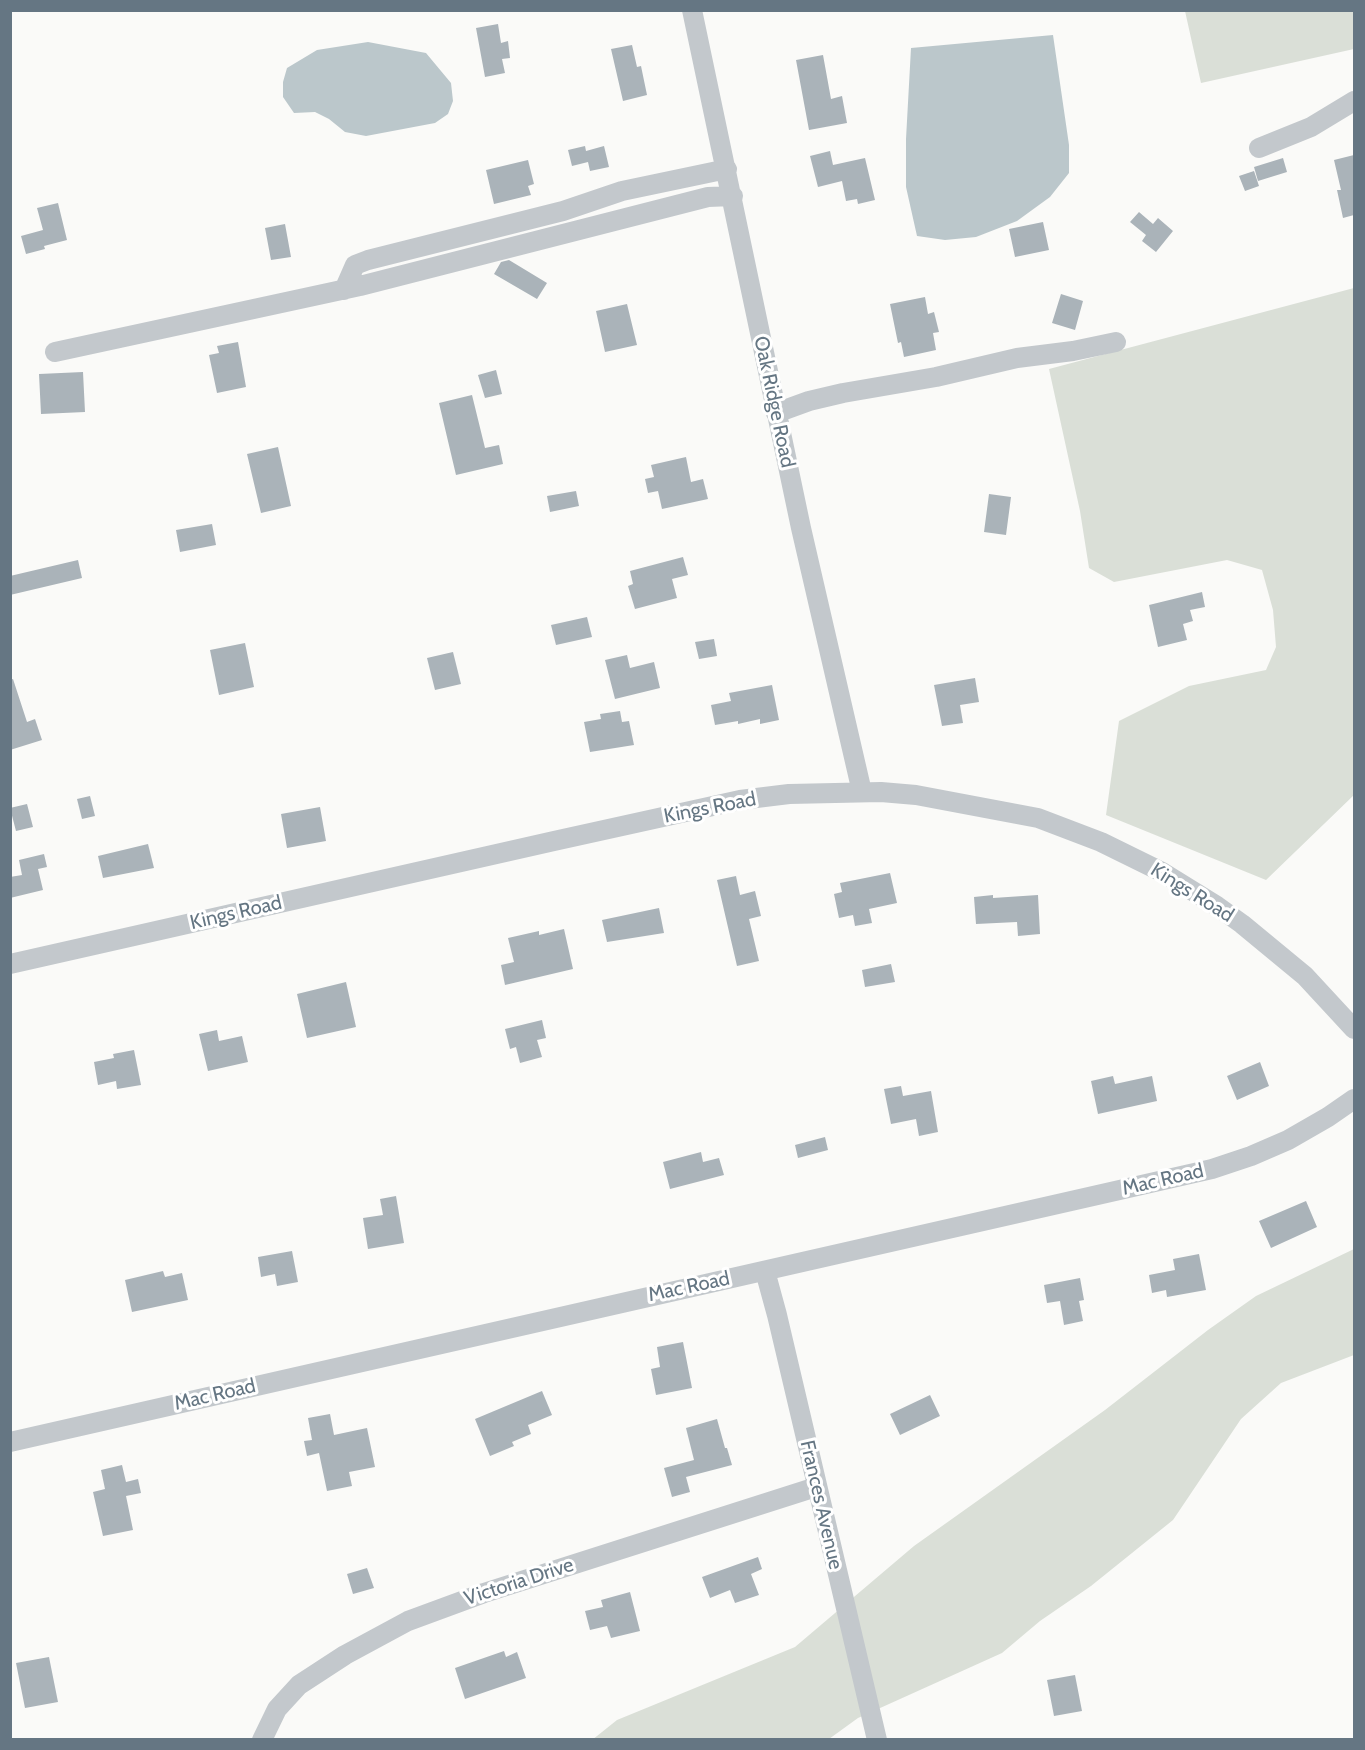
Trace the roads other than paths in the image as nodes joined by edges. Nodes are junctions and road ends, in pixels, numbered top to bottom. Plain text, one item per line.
1 (692, 10) edge
2 (1354, 101) edge
3 (1259, 148) dead end
4 (727, 169) junction
5 (733, 196) junction
6 (344, 290) junction
7 (1116, 342) dead end
8 (55, 352) dead end
9 (776, 413) junction
10 (862, 792) junction
11 (10, 964) edge
12 (1354, 1029) edge
13 (1354, 1099) edge
14 (765, 1271) junction
15 (10, 1442) edge
16 (816, 1487) junction
17 (262, 1740) edge
18 (877, 1740) edge

1 - 4 street, Oak Ridge Road
2 - 3 street
4 - 5 street, Oak Ridge Road
4 - 6 street
5 - 6 street
5 - 9 street, Oak Ridge Road
6 - 8 street
7 - 9 street
9 - 10 street, Oak Ridge Road
10 - 11 street, Kings Road
10 - 12 street, Kings Road
13 - 14 street, Mac Road
14 - 15 street, Mac Road
14 - 16 street, Frances Avenue
16 - 17 street, Victoria Drive
16 - 18 street, Frances Avenue

